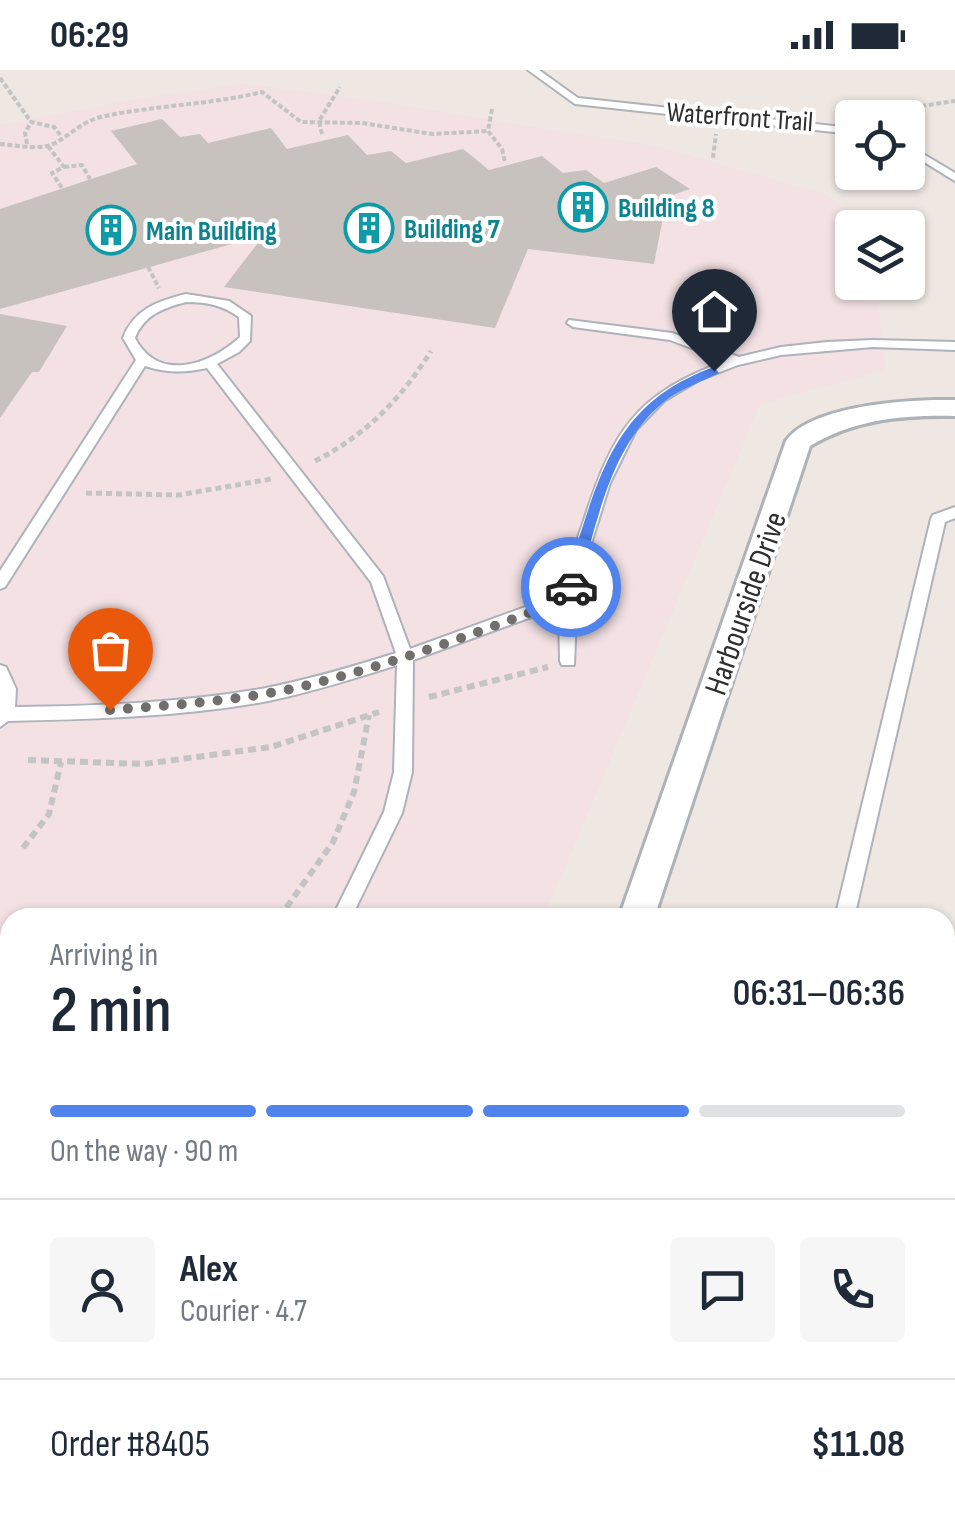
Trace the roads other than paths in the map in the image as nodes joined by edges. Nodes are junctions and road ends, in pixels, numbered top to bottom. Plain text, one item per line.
1 (533, 70) edge
2 (835, 128) edge
3 (925, 159) edge
4 (955, 178) edge
5 (573, 323) dead end
6 (955, 346) edge
7 (142, 361) junction
8 (739, 361) junction
9 (211, 364) junction
10 (955, 408) edge
11 (955, 512) edge
12 (0, 583) edge
13 (568, 598) junction
14 (405, 656) junction
15 (568, 661) road end
16 (0, 671) edge
17 (2, 717) edge
18 (346, 908) edge
19 (639, 908) edge
20 (846, 908) edge

1 - 2 lane, Waterfront Trail
3 - 4 lane
5 - 8 lane
6 - 8 lane
7 - 9 lane
7 - 9 lane
7 - 12 lane
8 - 13 lane
9 - 14 lane
10 - 19 street, Harbourside Drive
11 - 20 lane
13 - 14 lane
13 - 15 lane
14 - 17 lane
14 - 18 lane
16 - 17 lane

